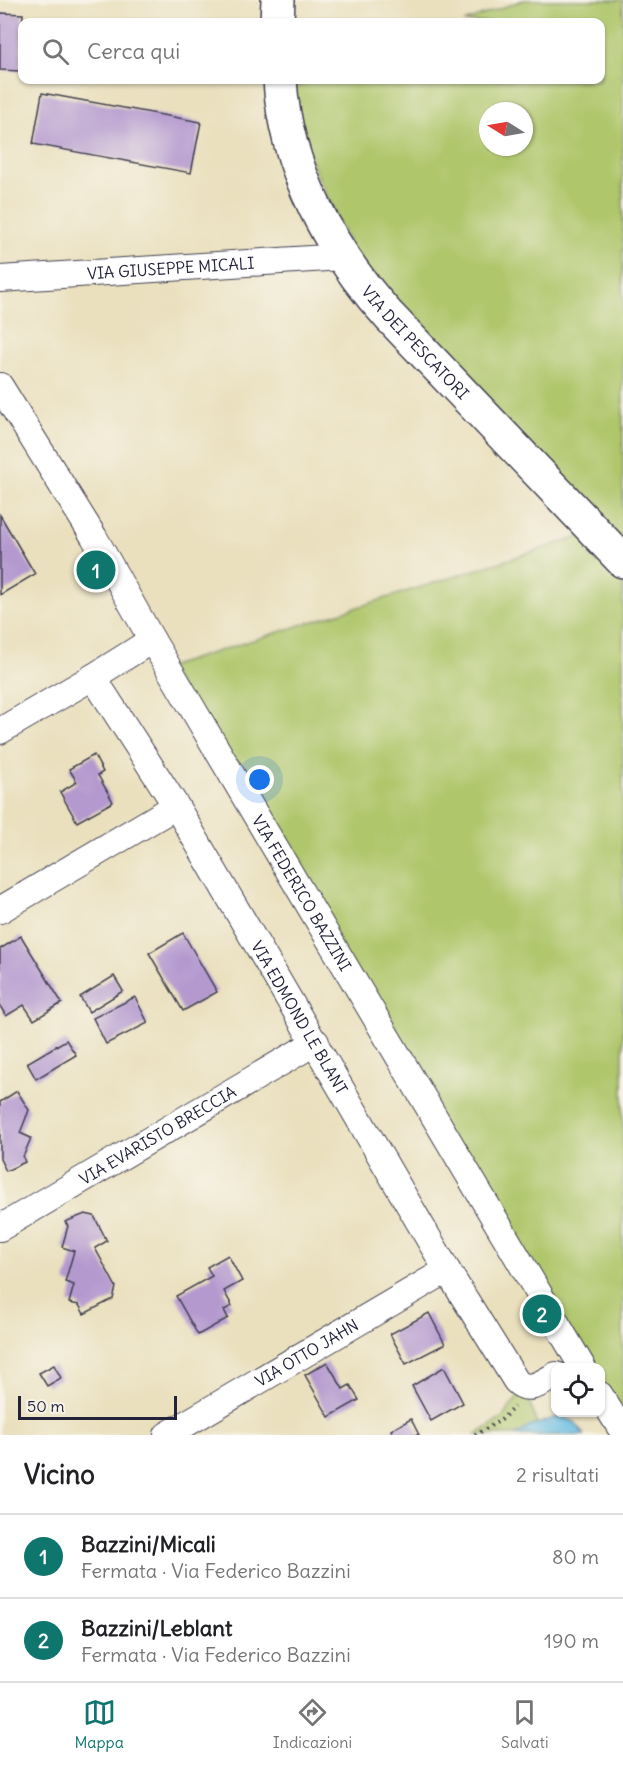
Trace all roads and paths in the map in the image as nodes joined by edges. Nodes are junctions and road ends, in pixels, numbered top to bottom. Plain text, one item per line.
1 (278, 0) edge
2 (278, 18) edge
3 (280, 84) edge
4 (342, 257) junction
5 (0, 279) edge
6 (0, 386) edge
7 (623, 561) edge
8 (152, 640) junction
9 (93, 677) junction
10 (0, 731) edge
11 (177, 806) junction
12 (0, 910) edge
13 (316, 1042) junction
14 (0, 1228) edge
15 (447, 1270) junction
16 (576, 1363) edge
17 (551, 1377) edge
18 (525, 1388) junction
19 (605, 1403) edge
20 (623, 1432) edge
21 (167, 1435) edge
22 (475, 1435) edge

1 - 2 street
3 - 4 street, VIA DEI PESCATORI
4 - 5 street, VIA GIUSEPPE MICALI
4 - 7 street, VIA DEI PESCATORI
6 - 8 street, VIA FEDERICO BAZZINI
8 - 9 street
8 - 16 street, VIA FEDERICO BAZZINI
9 - 10 street
9 - 11 street, VIA EDMOND LE BLANT
11 - 12 street
11 - 13 street, VIA EDMOND LE BLANT
13 - 14 street, VIA EVARISTO BRECCIA
13 - 15 street, VIA EDMOND LE BLANT
15 - 18 street, VIA EDMOND LE BLANT
15 - 21 street, VIA OTTO JAHN
17 - 18 street
18 - 22 path
19 - 20 street

